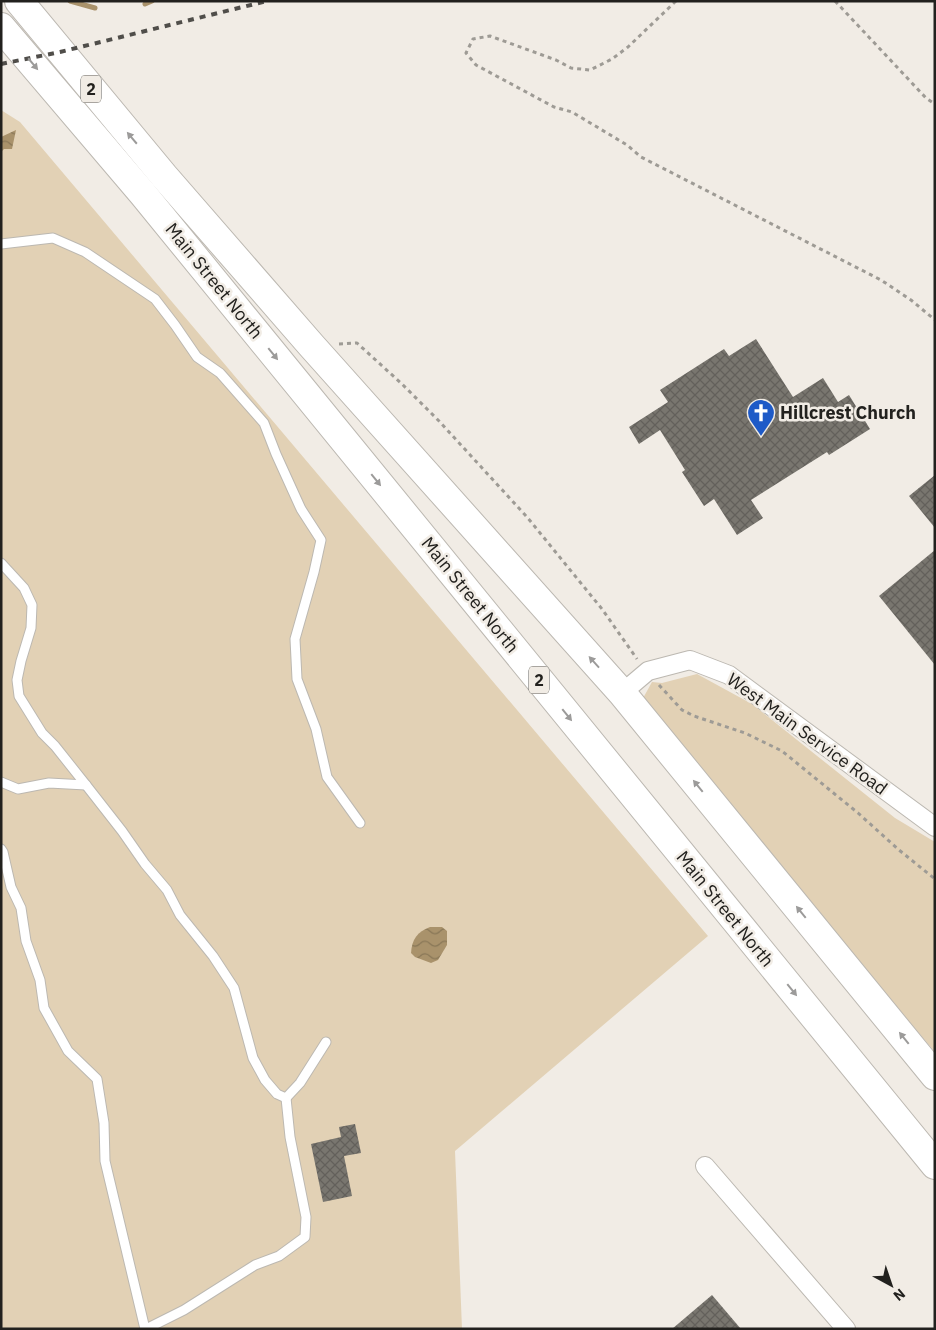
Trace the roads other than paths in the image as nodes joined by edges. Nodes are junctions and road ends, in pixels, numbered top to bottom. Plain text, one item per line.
1 (19, 1) edge
2 (1, 27) edge
3 (1, 244) edge
4 (1, 563) edge
5 (622, 693) junction
6 (1, 782) edge
7 (86, 785) junction
8 (360, 823) dead end
9 (935, 827) edge
10 (1, 849) edge
11 (326, 1042) dead end
12 (935, 1076) edge
13 (286, 1098) junction
14 (935, 1165) edge
15 (705, 1166) dead end
16 (145, 1329) edge
17 (846, 1329) edge

5 -> 1 main road, Main Street North / 2
2 -> 14 main road, Main Street North / 2
3 - 8 lane
4 - 7 lane
5 - 9 street, West Main Service Road
12 -> 5 main road, Main Street North / 2
6 - 7 lane
7 - 13 lane
10 - 16 lane
11 - 13 lane
13 - 16 lane
15 - 17 street

